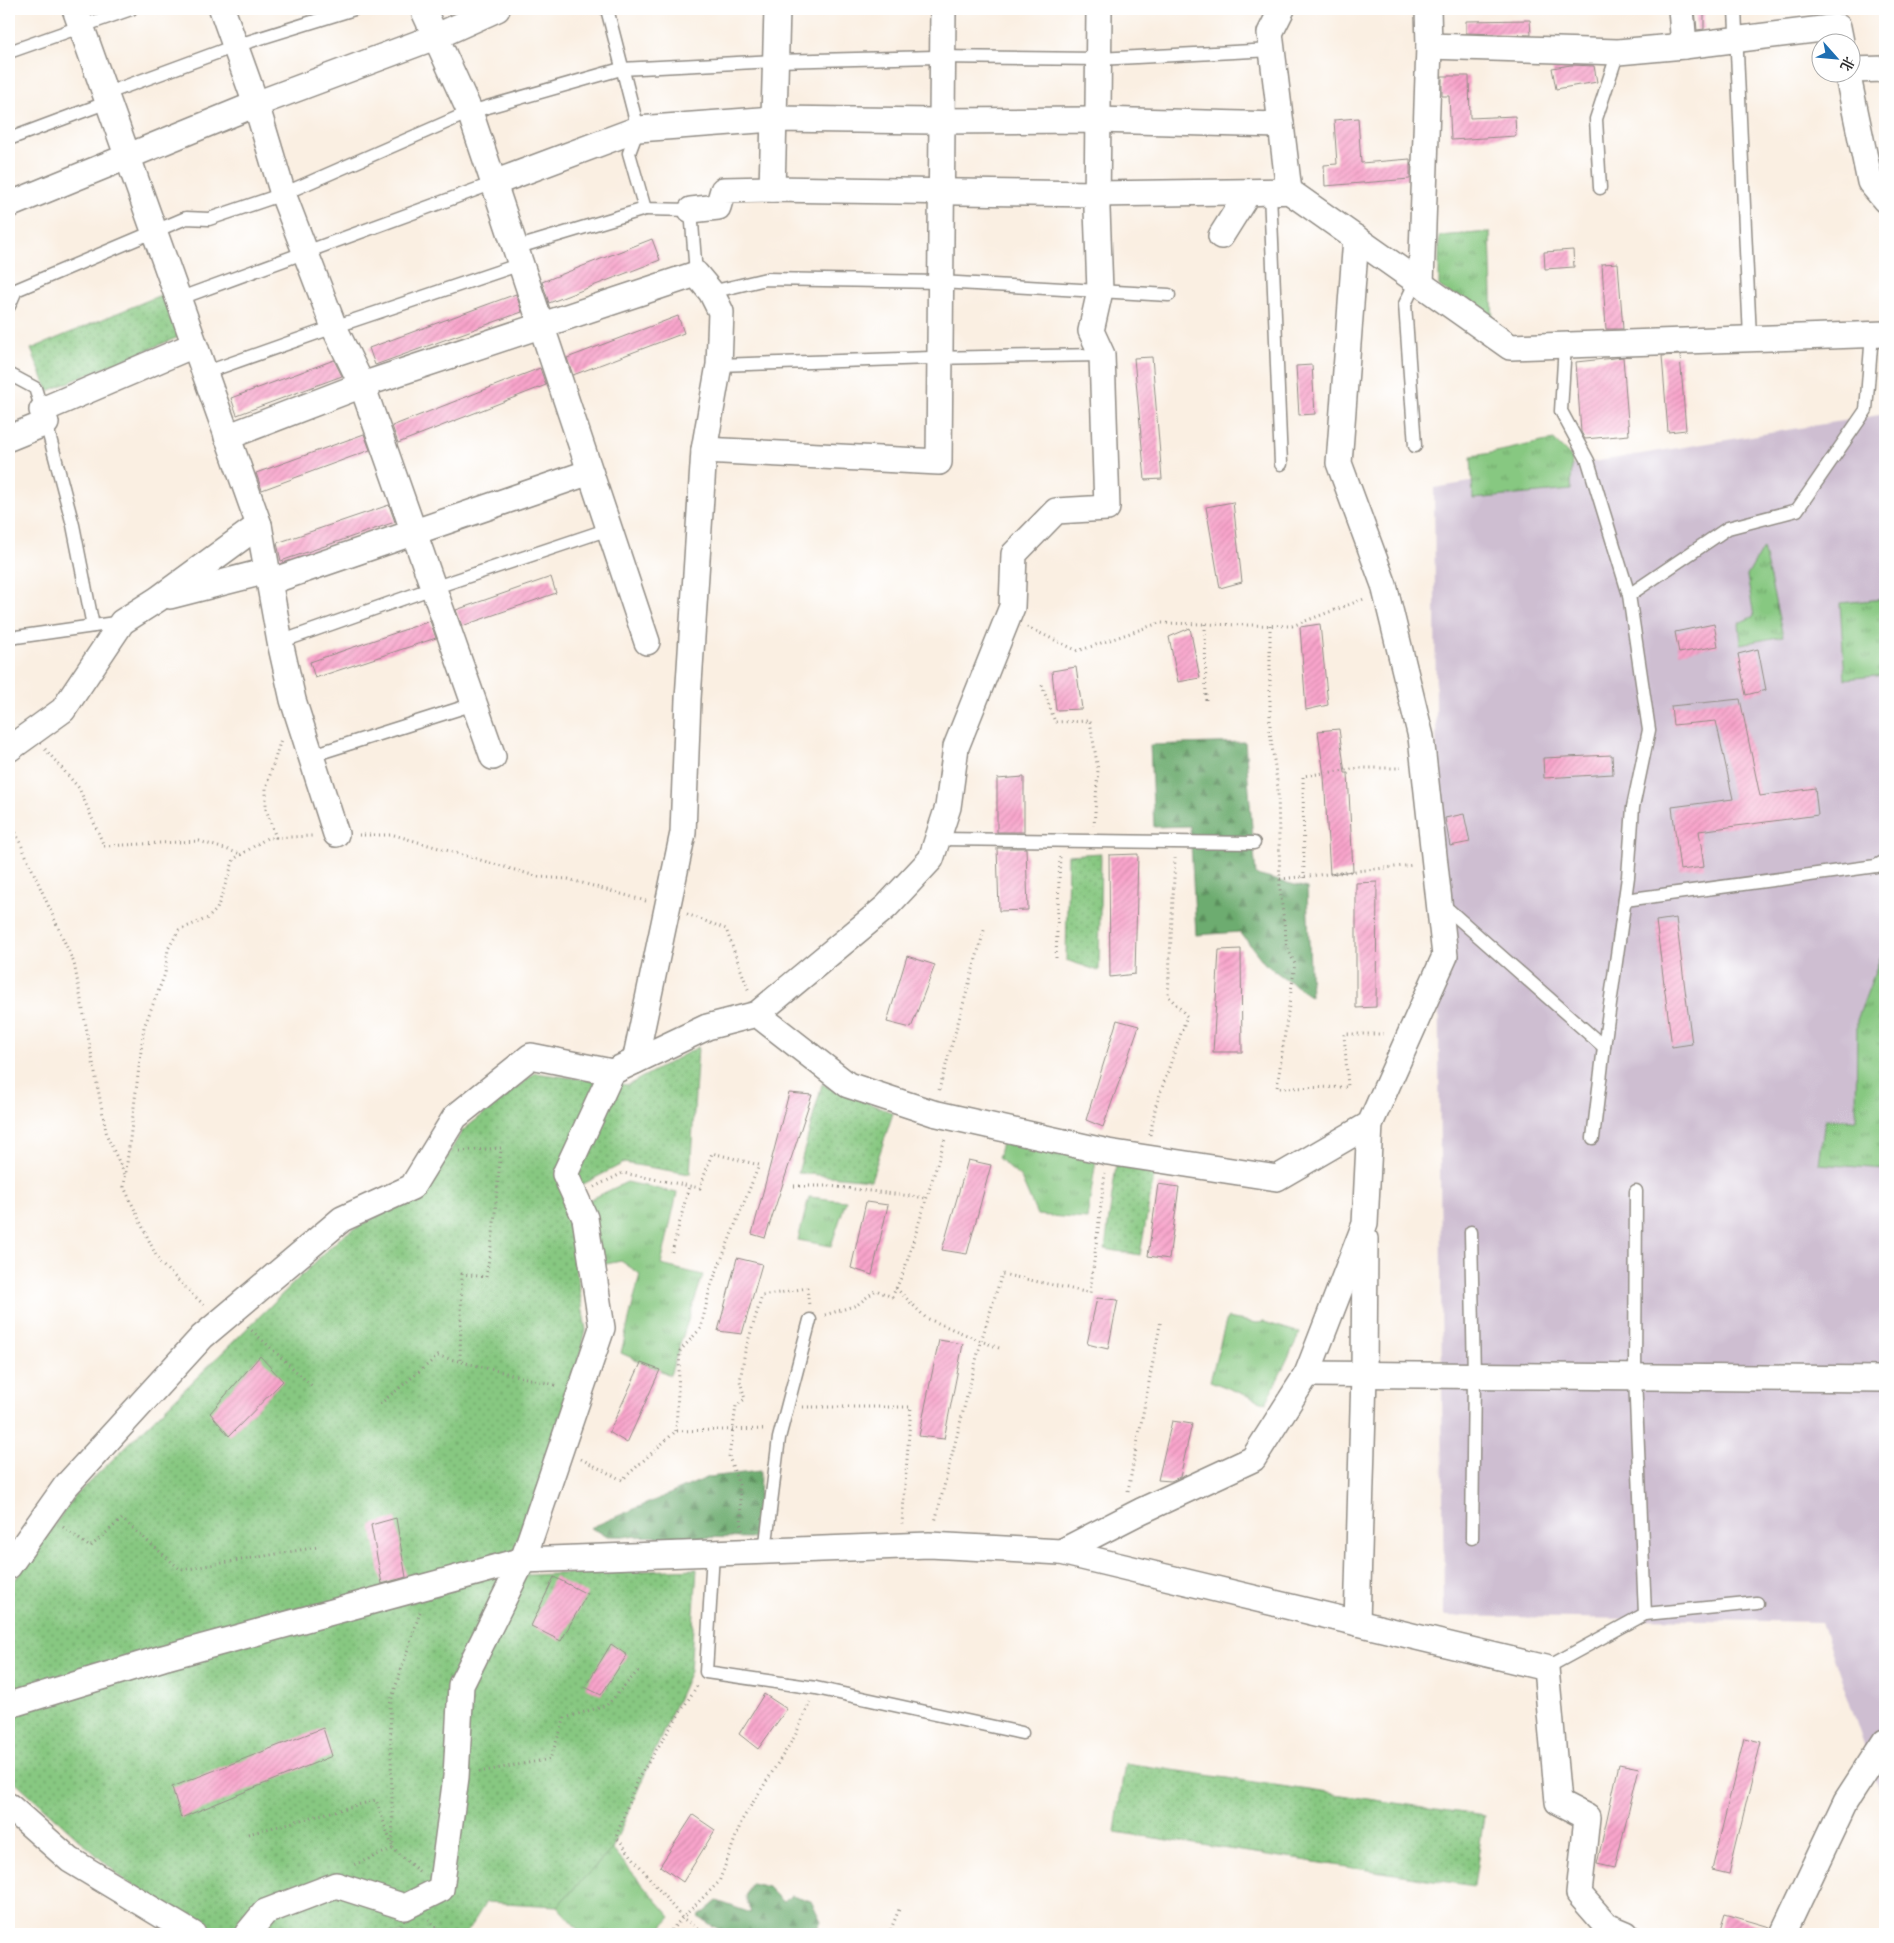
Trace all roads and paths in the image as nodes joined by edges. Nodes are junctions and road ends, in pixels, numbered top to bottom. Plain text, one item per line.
1 (131, 9) edge
2 (222, 9) edge
3 (354, 9) edge
4 (423, 9) edge
5 (497, 9) edge
6 (607, 9) edge
7 (777, 9) edge
8 (943, 9) edge
9 (1099, 9) edge
10 (1282, 9) edge
11 (1428, 9) edge
12 (1681, 9) edge
13 (1735, 9) edge
14 (78, 18) edge
15 (1839, 26) edge
16 (434, 37) junction
17 (1736, 40) junction
18 (235, 46) junction
19 (1429, 46) junction
20 (1684, 46) junction
21 (1272, 50) junction
22 (9, 52) edge
23 (1618, 52) junction
24 (942, 58) junction
25 (1098, 59) junction
26 (776, 61) junction
27 (622, 69) junction
28 (1885, 69) edge
29 (1862, 70) edge
30 (1849, 82) edge
31 (106, 98) junction
32 (256, 104) junction
33 (470, 112) junction
34 (774, 119) junction
35 (1098, 120) junction
36 (942, 121) junction
37 (1281, 125) junction
38 (638, 129) junction
39 (9, 139) edge
40 (127, 156) junction
41 (494, 184) junction
42 (1600, 188) dead end
43 (772, 189) junction
44 (941, 192) junction
45 (1280, 192) junction
46 (283, 194) junction
47 (1097, 194) junction
48 (1885, 200) edge
49 (9, 205) edge
50 (646, 209) junction
51 (691, 210) junction
52 (154, 232) junction
53 (1221, 236) dead end
54 (1356, 238) junction
55 (305, 253) junction
56 (518, 256) junction
57 (940, 282) junction
58 (704, 283) junction
59 (1419, 283) junction
60 (1100, 291) junction
61 (1168, 295) dead end
62 (178, 299) junction
63 (9, 306) edge
64 (334, 326) junction
65 (542, 326) junction
66 (1879, 334) edge
67 (1750, 338) junction
68 (194, 345) junction
69 (1565, 345) junction
70 (1102, 355) junction
71 (939, 358) junction
72 (718, 366) junction
73 (204, 373) junction
74 (9, 374) edge
75 (362, 385) junction
76 (44, 416) junction
77 (227, 437) junction
78 (9, 438) edge
79 (1415, 446) dead end
80 (704, 450) junction
81 (1281, 464) dead end
82 (590, 472) junction
83 (259, 525) junction
84 (610, 529) junction
85 (414, 534) junction
86 (268, 577) junction
87 (434, 588) junction
88 (1386, 592) junction
89 (1629, 595) junction
90 (158, 599) junction
91 (1007, 618) junction
92 (122, 622) junction
93 (1205, 624) junction
94 (1270, 625) junction
95 (93, 626) junction
96 (9, 638) edge
97 (280, 642) junction
98 (647, 642) dead end
99 (1042, 685) dead end
100 (1206, 703) dead end
101 (474, 704) junction
102 (31, 732) junction
103 (282, 735) dead end
104 (9, 749) edge
105 (310, 756) junction
106 (493, 757) dead end
107 (1424, 768) junction
108 (9, 825) edge
109 (336, 834) junction
110 (276, 838) junction
111 (938, 839) junction
112 (1060, 841) junction
113 (1092, 841) junction
114 (1176, 842) junction
115 (1254, 843) dead end
116 (242, 854) junction
117 (1885, 861) edge
118 (1435, 863) junction
119 (1304, 878) junction
120 (1280, 879) junction
121 (1625, 900) junction
122 (1439, 902) junction
123 (668, 907) junction
124 (985, 927) dead end
125 (1056, 958) dead end
126 (757, 1014) junction
127 (1410, 1034) junction
128 (1604, 1047) junction
129 (635, 1061) junction
130 (612, 1072) junction
131 (933, 1113) junction
132 (1370, 1124) junction
133 (1593, 1138) dead end
134 (1108, 1152) junction
135 (433, 1153) junction
136 (1145, 1158) junction
137 (126, 1176) junction
138 (689, 1186) junction
139 (794, 1186) dead end
140 (1636, 1191) dead end
141 (576, 1197) junction
142 (927, 1198) dead end
143 (1365, 1224) junction
144 (1472, 1232) dead end
145 (672, 1252) dead end
146 (896, 1288) dead end
147 (226, 1317) junction
148 (810, 1320) dead end
149 (1161, 1320) dead end
150 (981, 1341) junction
151 (999, 1348) dead end
152 (460, 1361) junction
153 (1307, 1374) junction
154 (1364, 1375) junction
155 (1474, 1376) junction
156 (1635, 1377) junction
157 (1885, 1379) edge
158 (312, 1386) dead end
159 (580, 1391) junction
160 (380, 1404) dead end
161 (787, 1407) junction
162 (781, 1428) junction
163 (676, 1431) junction
164 (561, 1448) junction
165 (46, 1514) junction
166 (1123, 1520) junction
167 (1472, 1538) dead end
168 (929, 1545) junction
169 (318, 1546) dead end
170 (900, 1546) junction
171 (765, 1551) junction
172 (1061, 1552) junction
173 (713, 1553) junction
174 (523, 1560) junction
175 (9, 1566) edge
176 (429, 1586) junction
177 (1757, 1603) dead end
178 (1645, 1614) junction
179 (1357, 1623) junction
180 (1546, 1668) junction
181 (639, 1670) dead end
182 (706, 1672) junction
183 (816, 1688) junction
184 (9, 1705) edge
185 (1022, 1734) dead end
186 (1885, 1740) edge
187 (456, 1777) junction
188 (9, 1806) edge
189 (248, 1834) dead end
190 (393, 1849) junction
191 (347, 1889) junction
192 (441, 1889) junction
193 (900, 1907) dead end
194 (682, 1918) junction
195 (193, 1934) edge
196 (247, 1934) edge
197 (668, 1934) edge
198 (708, 1934) edge
199 (890, 1934) edge
200 (1626, 1934) edge
201 (1782, 1934) edge

1 - 14 lane
2 - 18 street
3 - 18 lane
4 - 16 street
5 - 16 street
6 - 27 lane
7 - 26 street
8 - 24 street
9 - 25 street
10 - 21 street
11 - 19 street
12 - 20 street
13 - 17 lane
14 - 22 lane
14 - 31 street
15 - 17 street
16 - 32 street
16 - 33 street
17 - 20 street
17 - 67 lane
18 - 31 lane
18 - 32 street
19 - 23 street
19 - 59 street
20 - 23 street
21 - 25 lane
21 - 37 street
23 - 42 lane
24 - 25 lane
24 - 26 lane
24 - 36 street
25 - 35 street
26 - 27 lane
26 - 34 street
27 - 33 lane
27 - 38 lane
28 - 29 street
30 - 48 street
31 - 39 lane
31 - 40 street
32 - 40 street
32 - 46 street
33 - 41 street
33 - 46 lane
34 - 36 street
34 - 38 street
34 - 43 street
35 - 36 street
35 - 37 street
35 - 47 street
36 - 44 street
37 - 45 street
38 - 41 street
38 - 50 lane
40 - 49 street
40 - 52 street
41 - 55 lane
41 - 56 street
43 - 44 street
43 - 51 street
44 - 47 street
44 - 57 street
45 - 47 street
45 - 53 street
45 - 54 street
45 - 81 lane
46 - 52 lane
46 - 55 street
47 - 60 street
50 - 51 lane
50 - 56 lane
51 - 58 lane
52 - 62 street
52 - 63 lane
54 - 59 street
54 - 88 street
55 - 62 lane
55 - 64 street
56 - 64 lane
56 - 65 street
57 - 58 lane
57 - 60 lane
57 - 71 street
58 - 65 street
58 - 72 street
59 - 69 street
59 - 79 lane
60 - 61 lane
60 - 70 street
62 - 68 street
64 - 73 lane
64 - 75 street
65 - 75 street
65 - 82 street
66 - 67 street
66 - 89 lane
67 - 69 street
68 - 73 street
68 - 76 street
69 - 89 lane
70 - 71 lane
70 - 91 street
71 - 72 lane
71 - 80 street
72 - 80 street
73 - 77 street
74 - 76 lane
75 - 77 street
75 - 85 street
76 - 78 street
76 - 95 lane
77 - 83 street
80 - 123 street
82 - 84 street
82 - 85 street
83 - 86 street
83 - 90 street
84 - 87 lane
84 - 98 street
85 - 86 street
85 - 87 street
86 - 90 street
86 - 97 street
87 - 97 lane
87 - 101 street
88 - 94 path
88 - 107 street
89 - 121 lane
90 - 92 street
91 - 93 path
91 - 111 street
92 - 95 lane
92 - 102 street
93 - 94 path
93 - 100 path
94 - 120 path
95 - 96 lane
97 - 105 street
99 - 113 path
101 - 105 lane
101 - 106 street
102 - 104 street
102 - 116 path
103 - 110 path
105 - 109 street
107 - 118 street
107 - 119 path
108 - 137 path
109 - 110 path
109 - 123 path
110 - 116 path
111 - 112 lane
111 - 126 street
112 - 113 lane
112 - 125 path
113 - 114 lane
114 - 115 lane
114 - 136 path
116 - 137 path
117 - 121 lane
118 - 119 path
118 - 122 street
119 - 120 path
120 - 127 path
121 - 128 lane
122 - 127 street
122 - 128 lane
123 - 126 path
123 - 129 street
124 - 131 path
126 - 129 street
126 - 131 street
127 - 132 street
128 - 133 lane
129 - 130 street
130 - 135 street
130 - 141 street
131 - 134 street
132 - 136 street
132 - 143 street
134 - 136 street
134 - 150 path
135 - 147 street
135 - 152 path
137 - 147 path
138 - 141 path
138 - 145 path
138 - 163 path
139 - 142 path
140 - 156 lane
141 - 159 street
143 - 153 street
143 - 154 street
144 - 155 lane
146 - 150 path
147 - 158 path
147 - 165 street
148 - 161 lane
149 - 166 path
150 - 151 path
150 - 168 path
152 - 159 path
152 - 160 path
153 - 154 street
153 - 166 street
154 - 155 street
154 - 179 street
155 - 156 street
155 - 167 lane
156 - 157 street
156 - 178 lane
159 - 164 street
161 - 162 lane
161 - 170 path
162 - 163 path
162 - 171 lane
163 - 164 path
164 - 174 street
165 - 169 path
165 - 175 street
166 - 172 street
168 - 170 street
168 - 172 street
170 - 171 street
171 - 173 street
172 - 179 street
173 - 174 street
173 - 182 lane
174 - 176 street
174 - 187 street
176 - 184 street
176 - 190 path
177 - 178 lane
178 - 180 lane
179 - 180 street
180 - 200 street
181 - 187 path
182 - 183 lane
182 - 194 path
183 - 185 lane
183 - 194 path
186 - 201 street
187 - 192 street
188 - 195 street
189 - 190 path
190 - 191 path
190 - 192 path
191 - 192 street
191 - 196 street
193 - 199 path
194 - 197 path
194 - 198 path

